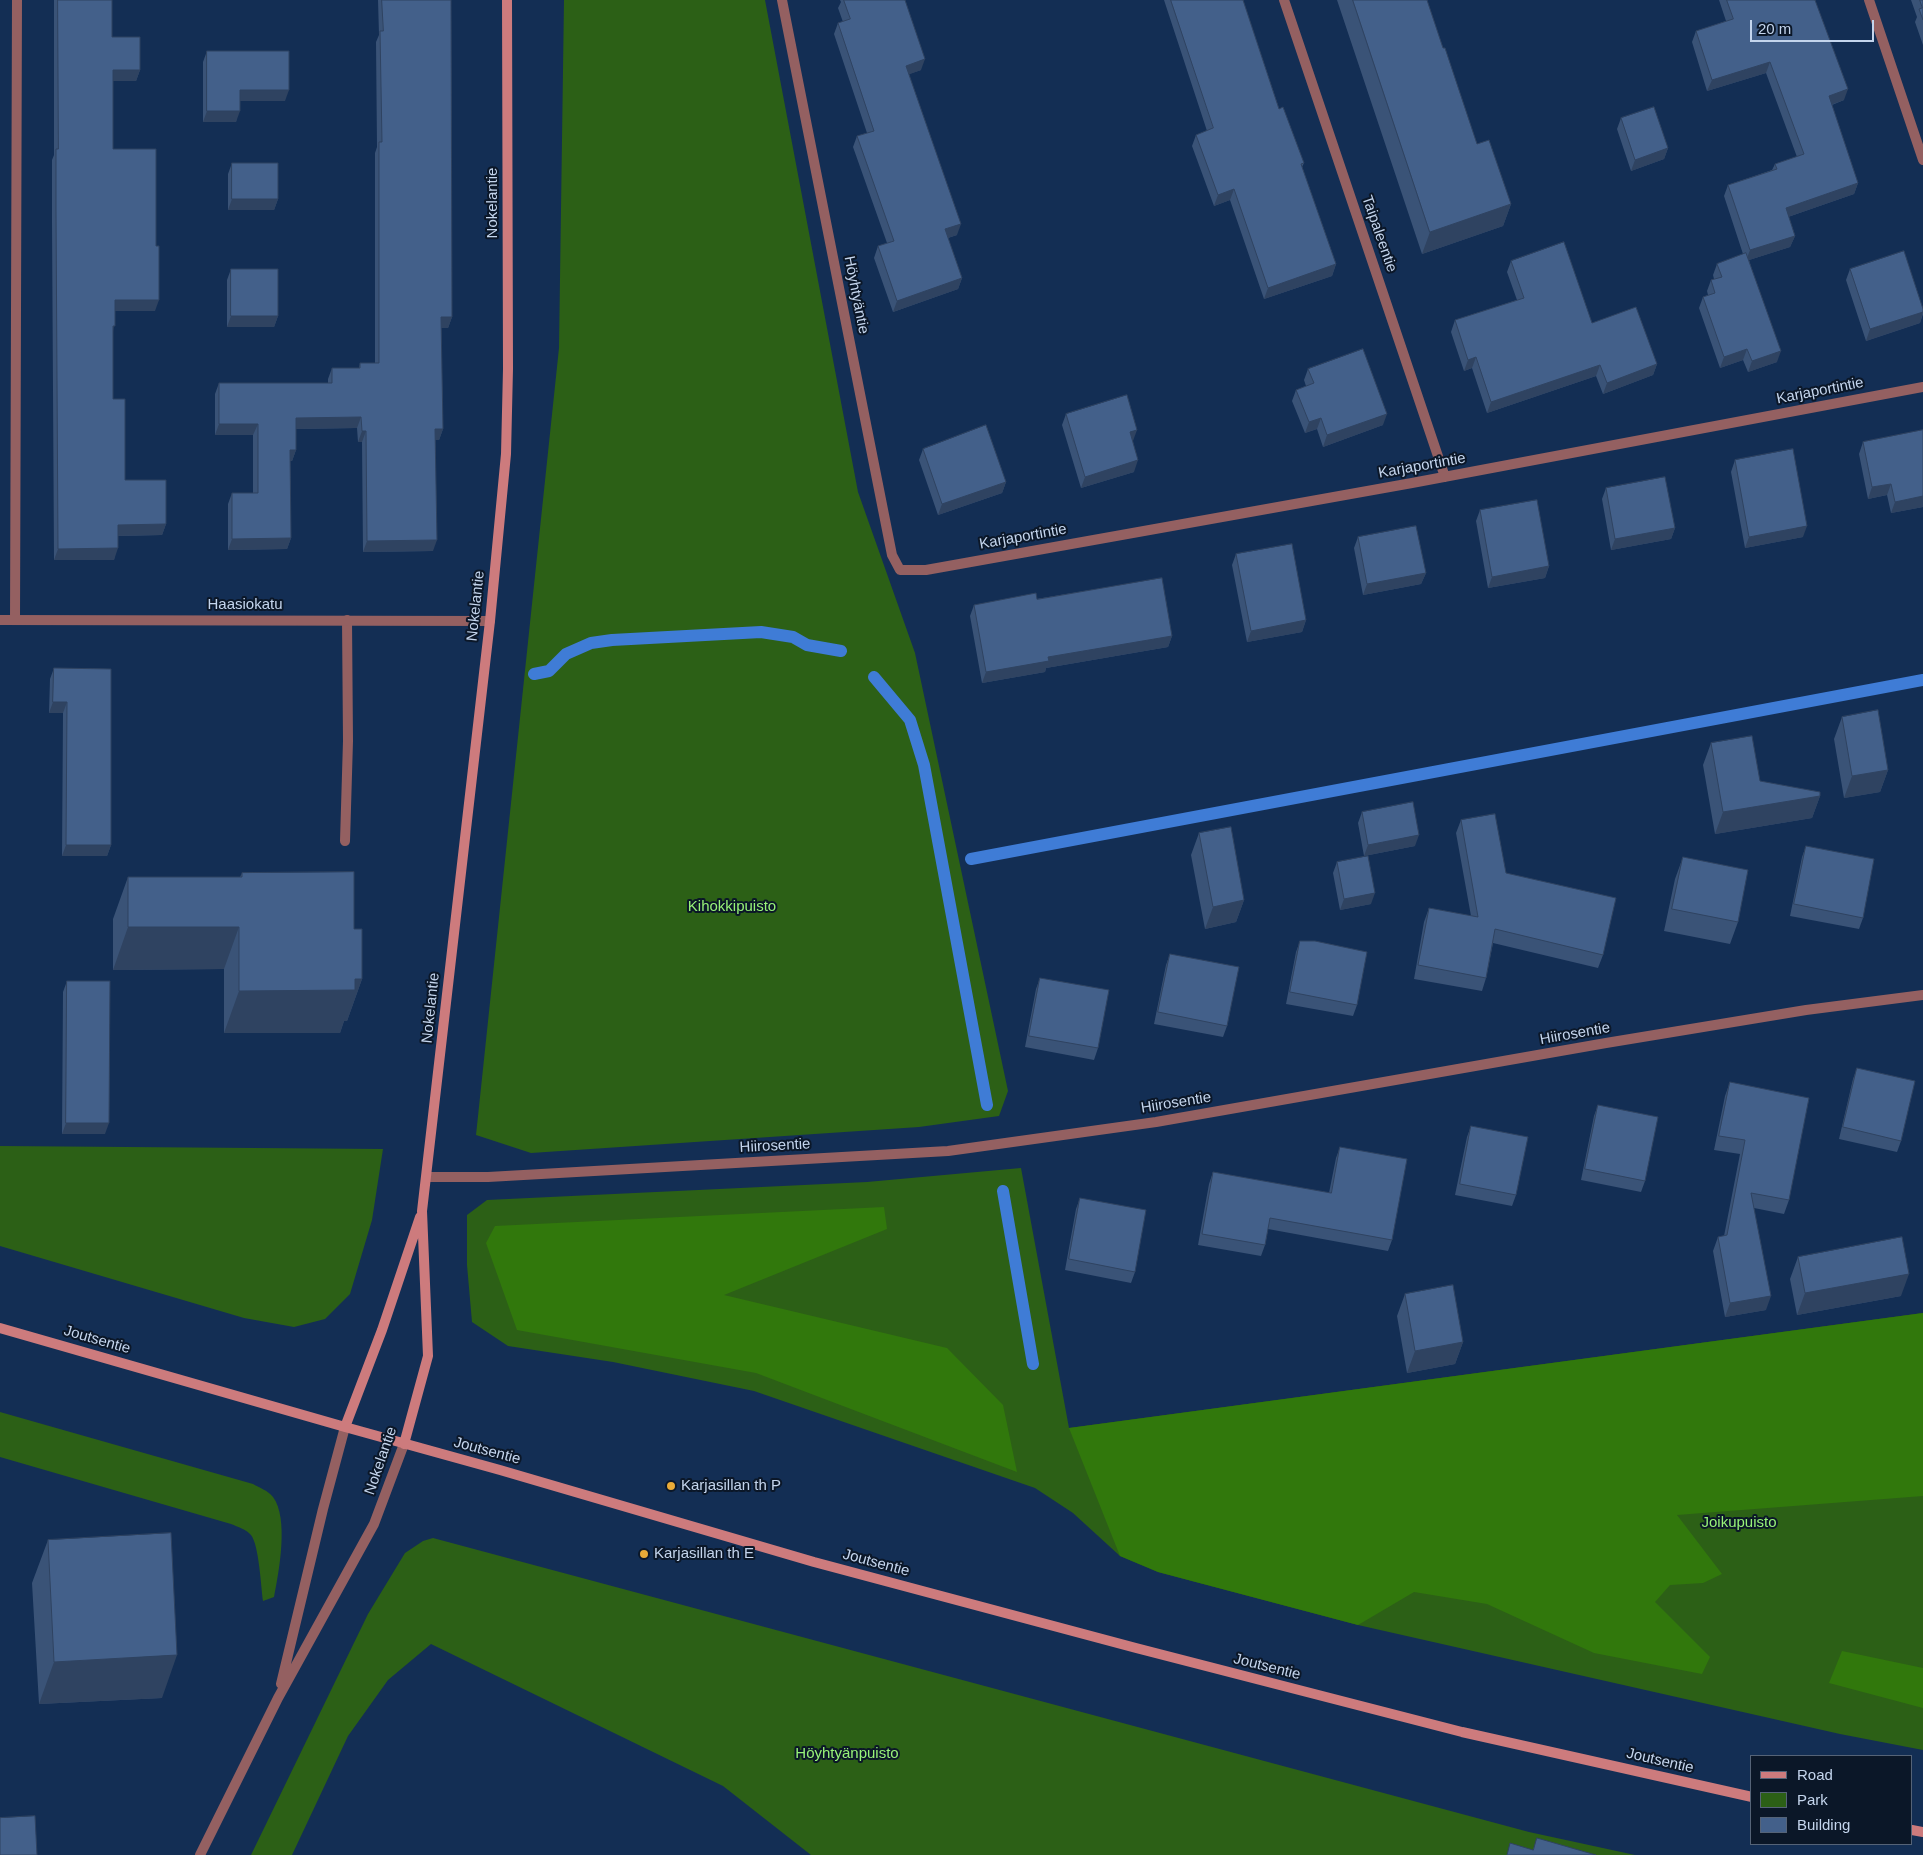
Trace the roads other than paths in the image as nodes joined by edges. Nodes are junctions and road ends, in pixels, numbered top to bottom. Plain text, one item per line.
1 (17, 0) edge
2 (507, 0) edge
3 (782, 0) edge
4 (1284, 0) edge
5 (1869, 0) edge
6 (1923, 160) edge
7 (1923, 387) edge
8 (1445, 477) junction
9 (926, 570) joint
10 (0, 620) edge
11 (15, 620) junction
12 (347, 620) junction
13 (490, 621) junction
14 (345, 841) dead end
15 (1923, 995) edge
16 (427, 1177) junction
17 (422, 1211) junction
18 (0, 1328) edge
19 (345, 1427) junction
20 (404, 1444) junction
21 (278, 1698) junction
22 (1750, 1797) edge
23 (200, 1855) edge

1 - 11 street
2 - 13 main road, Nokelantie
3 - 9 street, Höyhtyäntie
4 - 8 street, Taipaleentie
5 - 6 street
7 - 8 street, Karjaportintie
8 - 9 street, Karjaportintie
10 - 11 street, Haasiokatu
11 - 12 street, Haasiokatu
12 - 13 street, Haasiokatu
12 - 14 street
13 - 16 main road, Nokelantie
15 - 16 street, Hiirosentie
16 - 17 main road, Nokelantie
17 - 19 main road, Nokelantie
17 - 20 main road, Nokelantie
18 - 19 main road, Joutsentie
19 - 20 main road, Joutsentie
19 - 21 street, Nokelantie
20 - 21 street, Nokelantie
20 - 22 main road, Joutsentie
21 - 23 street, Nokelantie

